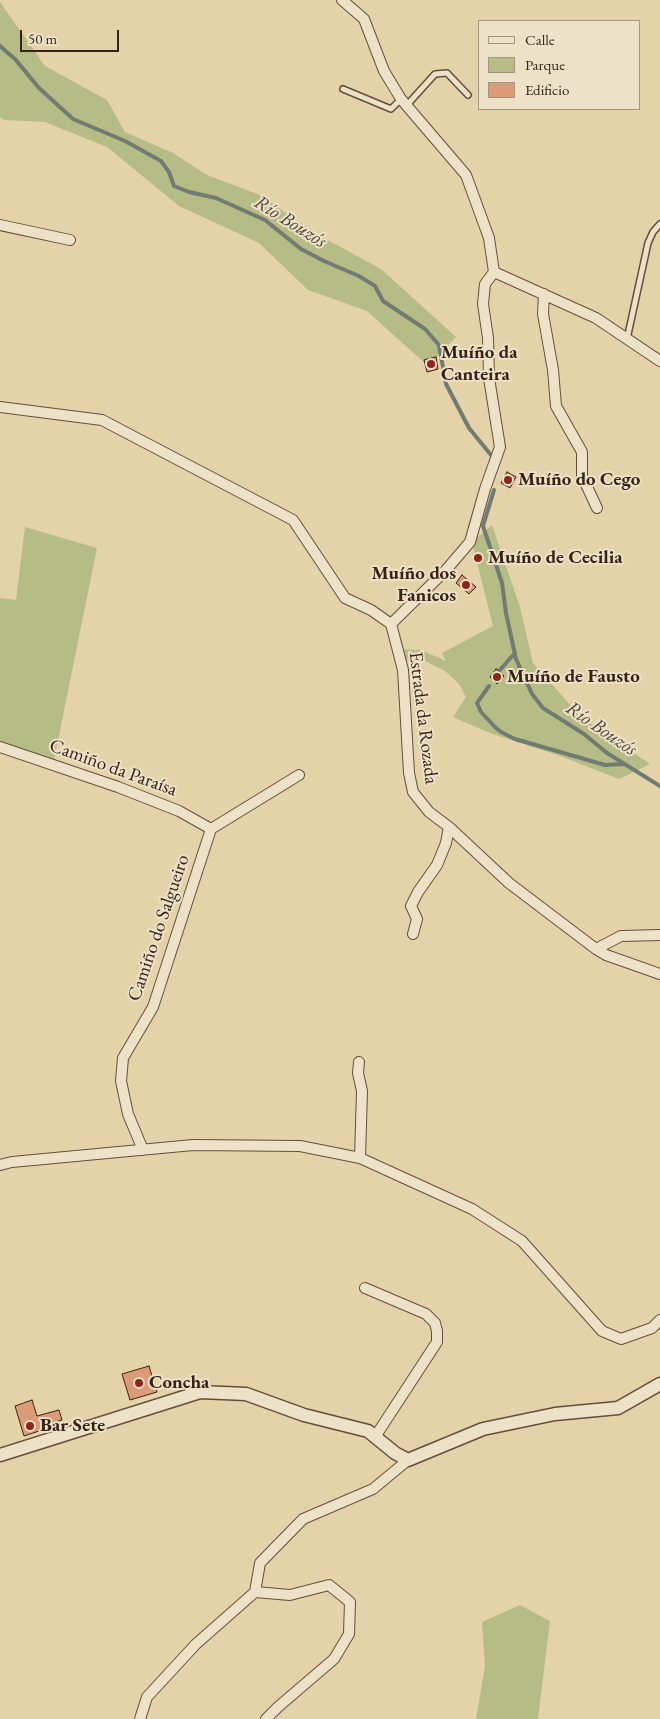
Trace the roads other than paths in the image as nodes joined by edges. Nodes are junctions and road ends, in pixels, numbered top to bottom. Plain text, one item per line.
1 (342, 0) edge
2 (343, 89) dead end
3 (468, 95) dead end
4 (404, 102) junction
5 (660, 224) edge
6 (0, 226) edge
7 (70, 240) dead end
8 (494, 272) junction
9 (544, 294) junction
10 (627, 339) junction
11 (660, 361) edge
12 (0, 407) edge
13 (597, 508) dead end
14 (390, 624) junction
15 (0, 747) edge
16 (299, 775) dead end
17 (449, 827) junction
18 (211, 829) junction
19 (413, 934) dead end
20 (660, 935) edge
21 (596, 949) junction
22 (660, 974) edge
23 (359, 1062) dead end
24 (143, 1150) junction
25 (360, 1158) junction
26 (0, 1165) edge
27 (364, 1288) dead end
28 (660, 1320) edge
29 (660, 1384) edge
30 (374, 1437) junction
31 (0, 1455) edge
32 (408, 1460) junction
33 (255, 1592) junction
34 (140, 1719) edge
35 (266, 1719) edge

1 - 4 street
2 - 4 lane
3 - 4 lane
4 - 8 street
5 - 10 lane
6 - 7 street
8 - 9 street
8 - 14 street
9 - 10 street
9 - 13 street
10 - 11 street
12 - 14 street
14 - 17 street, Estrada da Rozada
15 - 18 street, Camiño da Paraísa
16 - 18 street
17 - 19 street
17 - 21 street, Estrada da Rozada
18 - 24 street, Camiño do Salgueiro
20 - 21 street
21 - 22 street, Estrada da Rozada
23 - 25 street
24 - 25 street
24 - 26 street
25 - 28 street
27 - 30 street
29 - 32 street
30 - 31 street
30 - 32 street
32 - 33 street
33 - 34 street
33 - 35 street

